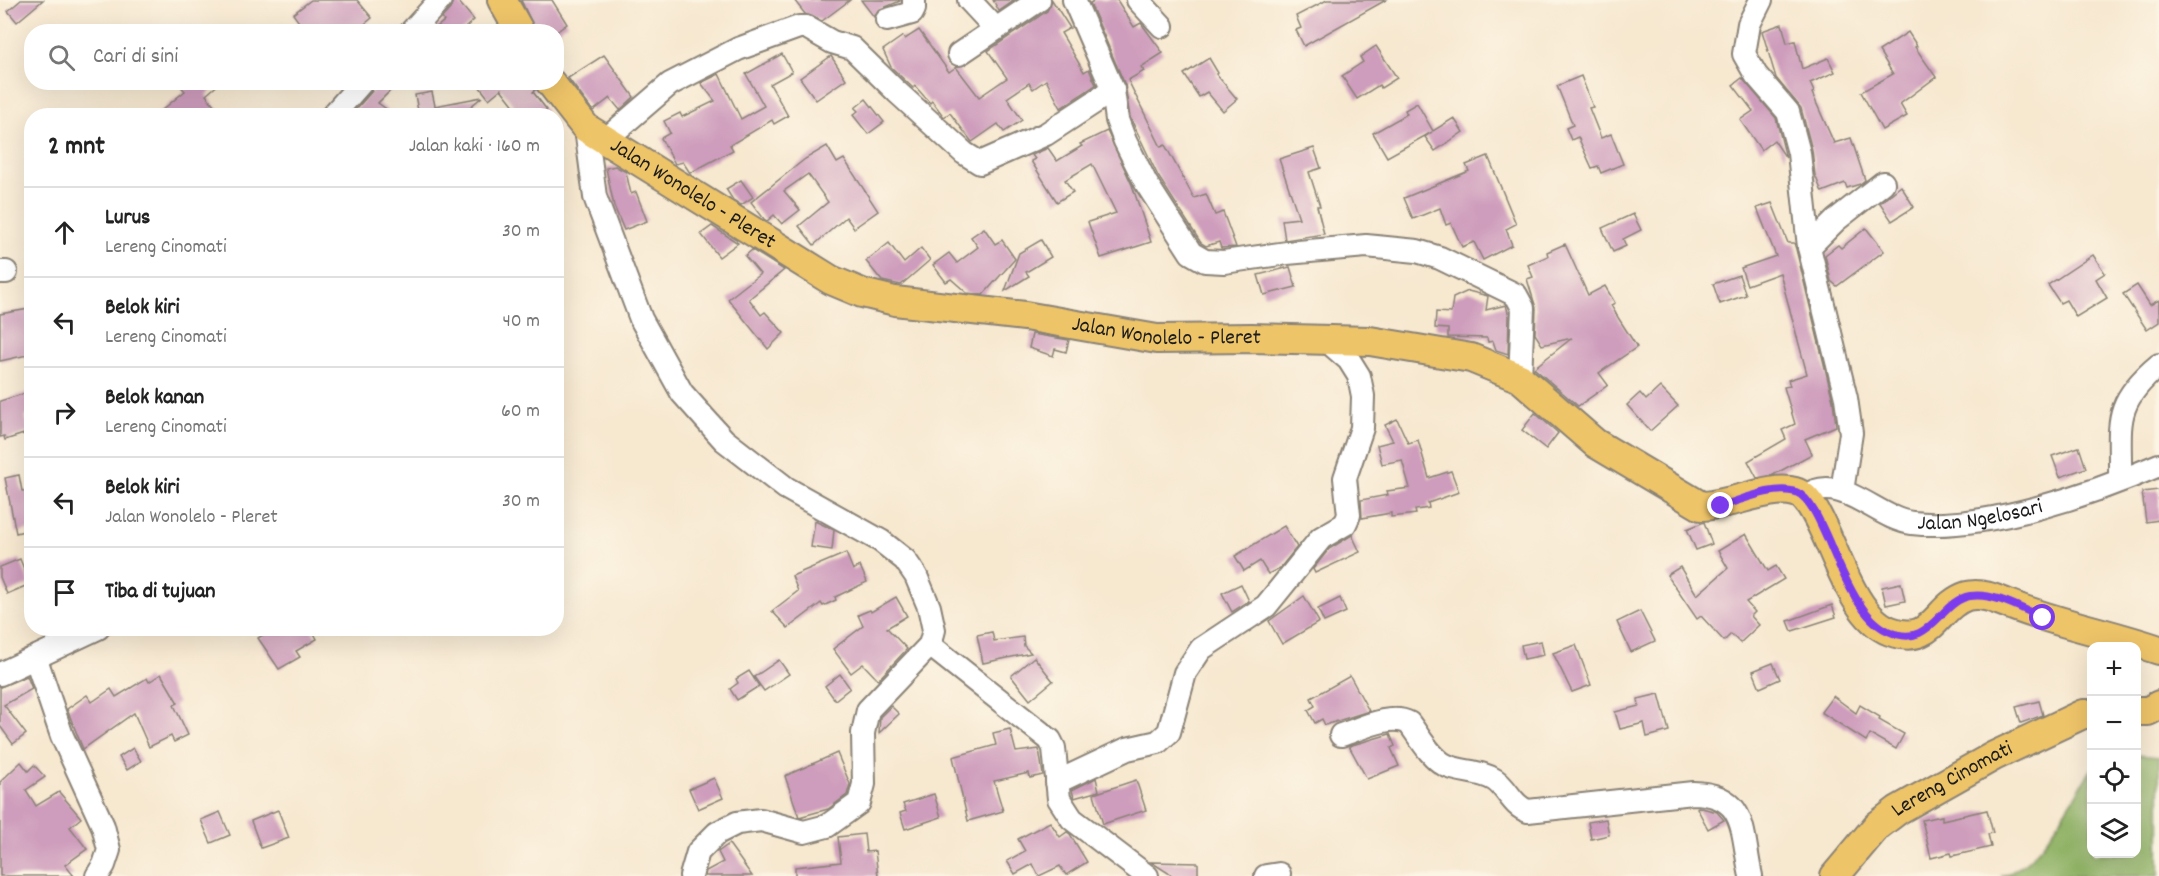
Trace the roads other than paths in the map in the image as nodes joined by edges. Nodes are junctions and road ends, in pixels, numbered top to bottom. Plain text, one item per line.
1 (440, 0) edge
2 (502, 0) edge
3 (914, 0) edge
4 (969, 0) edge
5 (1039, 0) edge
6 (1074, 0) edge
7 (1138, 0) edge
8 (1761, 0) edge
9 (887, 20) dead end
10 (418, 24) edge
11 (516, 24) edge
12 (1162, 26) dead end
13 (996, 29) junction
14 (959, 54) dead end
15 (355, 90) edge
16 (557, 90) edge
17 (1113, 90) junction
18 (339, 108) edge
19 (595, 134) junction
20 (1883, 183) dead end
21 (1809, 247) junction
22 (1326, 340) junction
23 (2159, 366) edge
24 (1520, 378) junction
25 (2159, 465) edge
26 (2120, 480) junction
27 (1842, 492) junction
28 (1804, 496) junction
29 (82, 636) edge
30 (930, 645) junction
31 (2159, 650) edge
32 (36, 659) junction
33 (0, 674) edge
34 (2159, 705) edge
35 (2141, 711) edge
36 (2087, 714) edge
37 (1341, 735) dead end
38 (1057, 782) junction
39 (97, 876) edge
40 (691, 876) edge
41 (1147, 876) edge
42 (1751, 876) edge
43 (1835, 876) edge

1 - 10 street
2 - 11 main road
3 - 9 street
4 - 13 street
5 - 13 street
6 - 17 street
7 - 12 street
8 - 21 street
13 - 14 street
15 - 18 street
16 - 19 main road, Jalan Wonolelo - Pleret
17 - 19 street
17 - 24 street
19 - 22 main road, Jalan Wonolelo - Pleret
19 - 30 street
20 - 21 street
21 - 27 street
22 - 24 main road, Jalan Wonolelo - Pleret
22 - 38 street
23 - 26 street
24 - 28 main road, Jalan Wonolelo - Pleret
25 - 26 street, Jalan Ngelosari
26 - 27 street, Jalan Ngelosari
27 - 28 street, Jalan Ngelosari
28 - 31 main road
29 - 32 street
30 - 38 street
30 - 40 street
32 - 33 street
32 - 39 street
34 - 35 main road
36 - 43 main road, Lereng Cinomati
37 - 42 street
38 - 41 street

